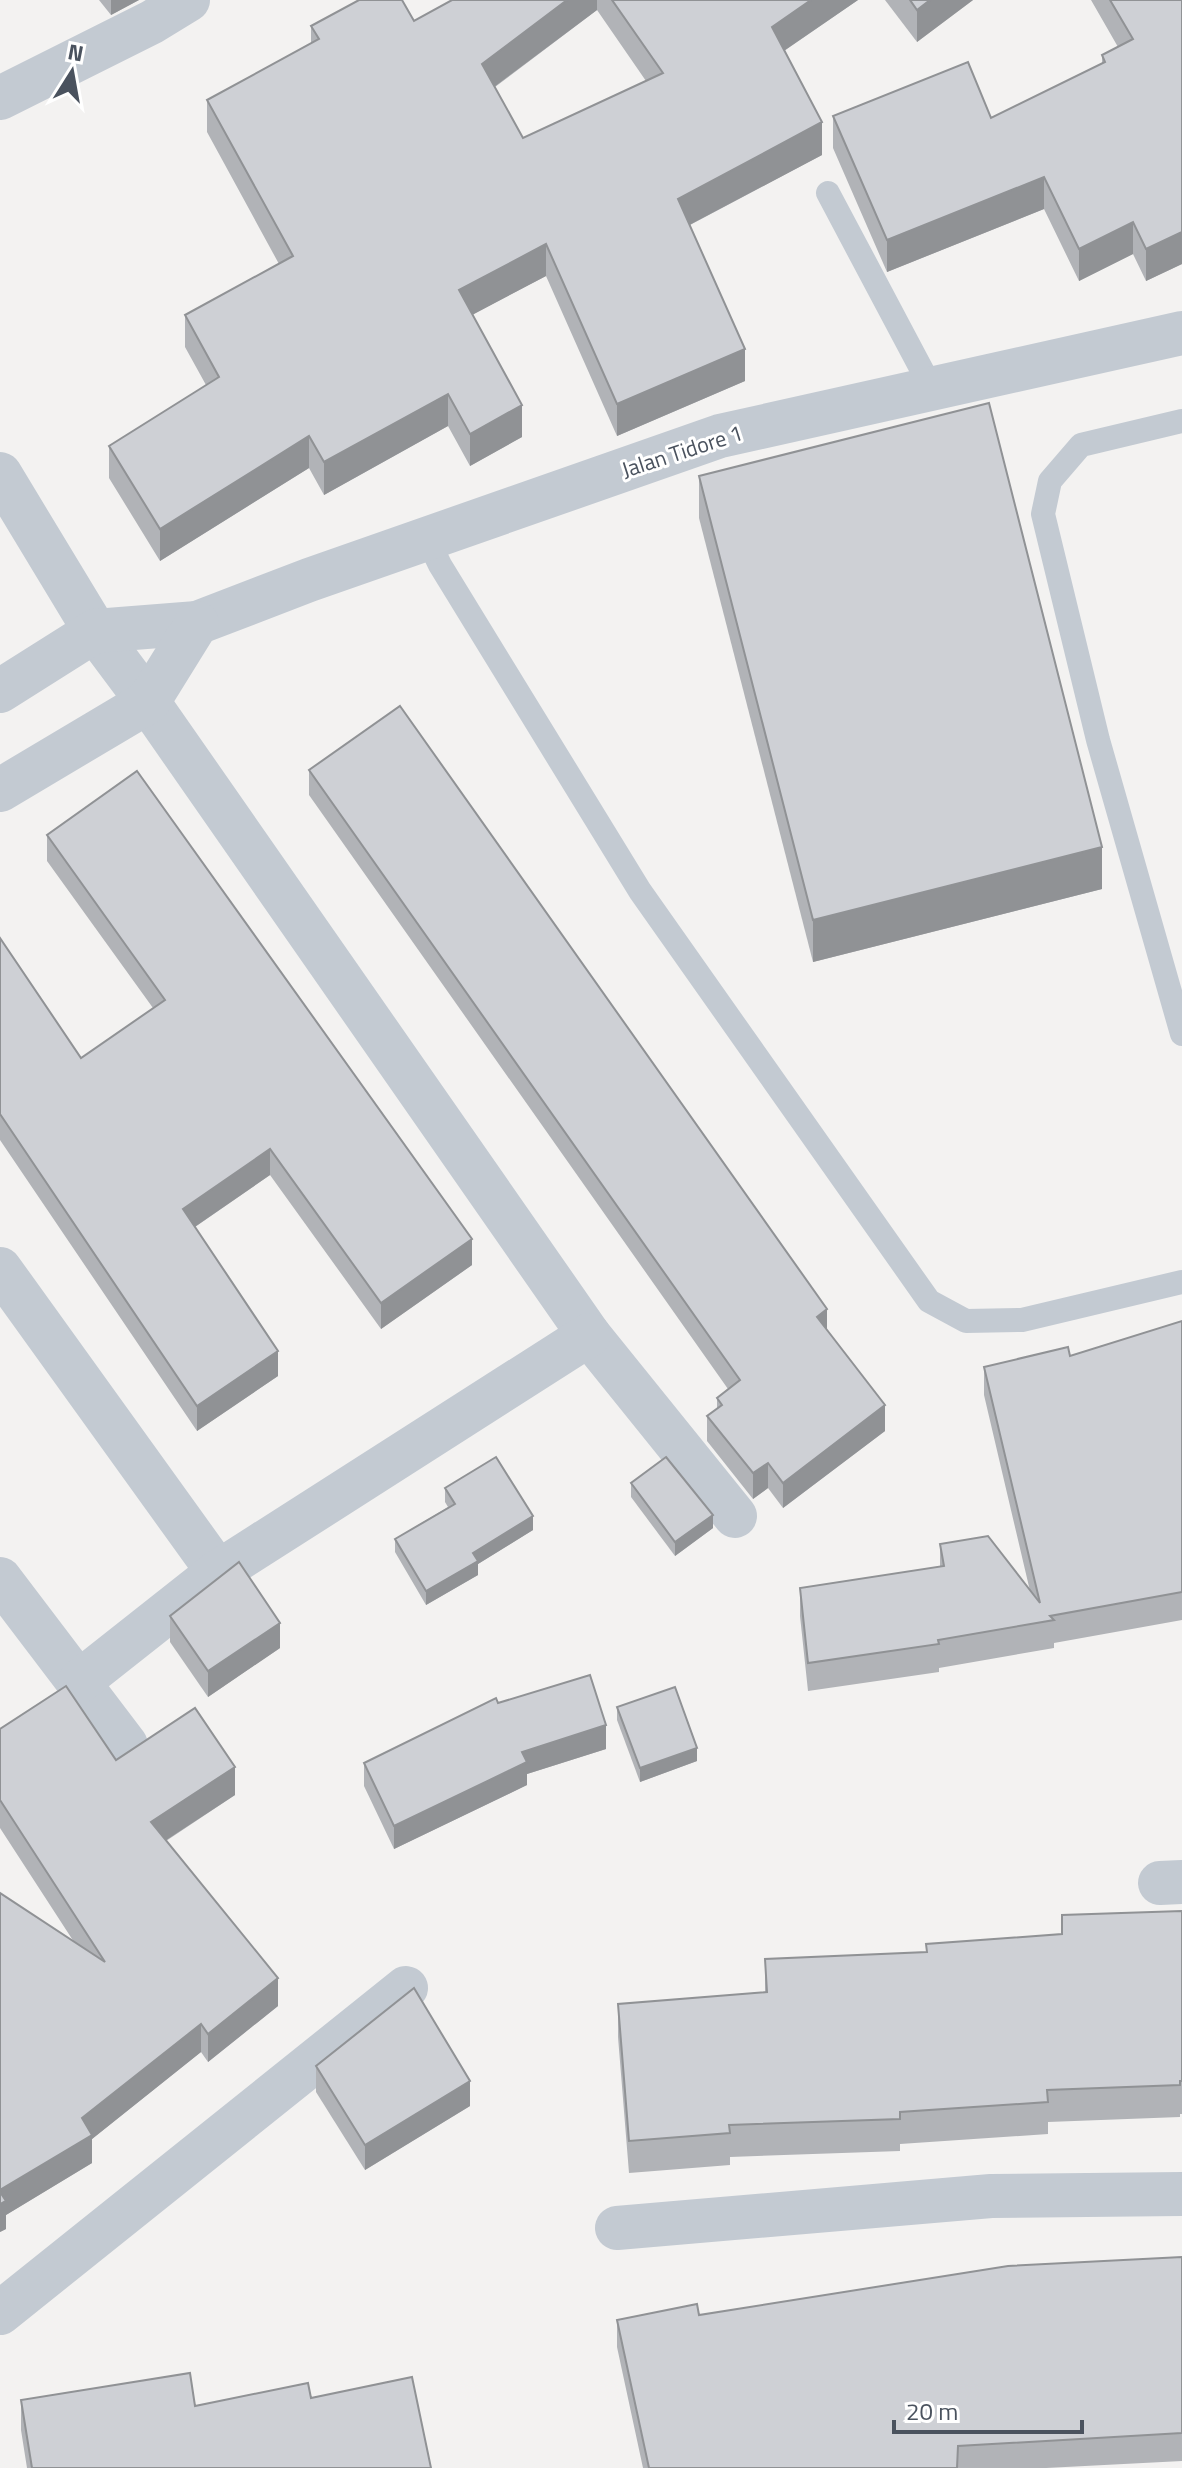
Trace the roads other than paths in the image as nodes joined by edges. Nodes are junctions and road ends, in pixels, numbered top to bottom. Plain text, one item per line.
1 (188, 0) edge
2 (0, 98) edge
3 (828, 193) dead end
4 (1182, 333) edge
5 (932, 389) junction
6 (1182, 421) edge
7 (0, 474) edge
8 (427, 538) junction
9 (197, 623) junction
10 (95, 631) junction
11 (0, 691) edge
12 (148, 702) junction
13 (0, 790) edge
14 (1182, 1034) edge
15 (0, 1269) edge
16 (1182, 1282) edge
17 (589, 1335) junction
18 (735, 1516) dead end
19 (218, 1572) junction
20 (0, 1579) edge
21 (80, 1681) junction
22 (126, 1745) dead end
23 (406, 1988) dead end
24 (1182, 2194) edge
25 (617, 2228) dead end
26 (0, 2313) edge

1 - 2 street
3 - 5 lane
4 - 5 street, Jalan Tidore 1
5 - 8 street, Jalan Tidore 1
6 - 14 lane
7 - 10 street
8 - 9 street, Jalan Tidore 1
8 - 16 lane
9 - 10 street, Jalan Tidore 1
9 - 12 street
10 - 11 street
10 - 12 street
12 - 13 street
12 - 17 street
15 - 19 street
17 - 18 street
17 - 19 street
19 - 21 street
20 - 21 street
21 - 22 street
23 - 26 street
24 - 25 street

